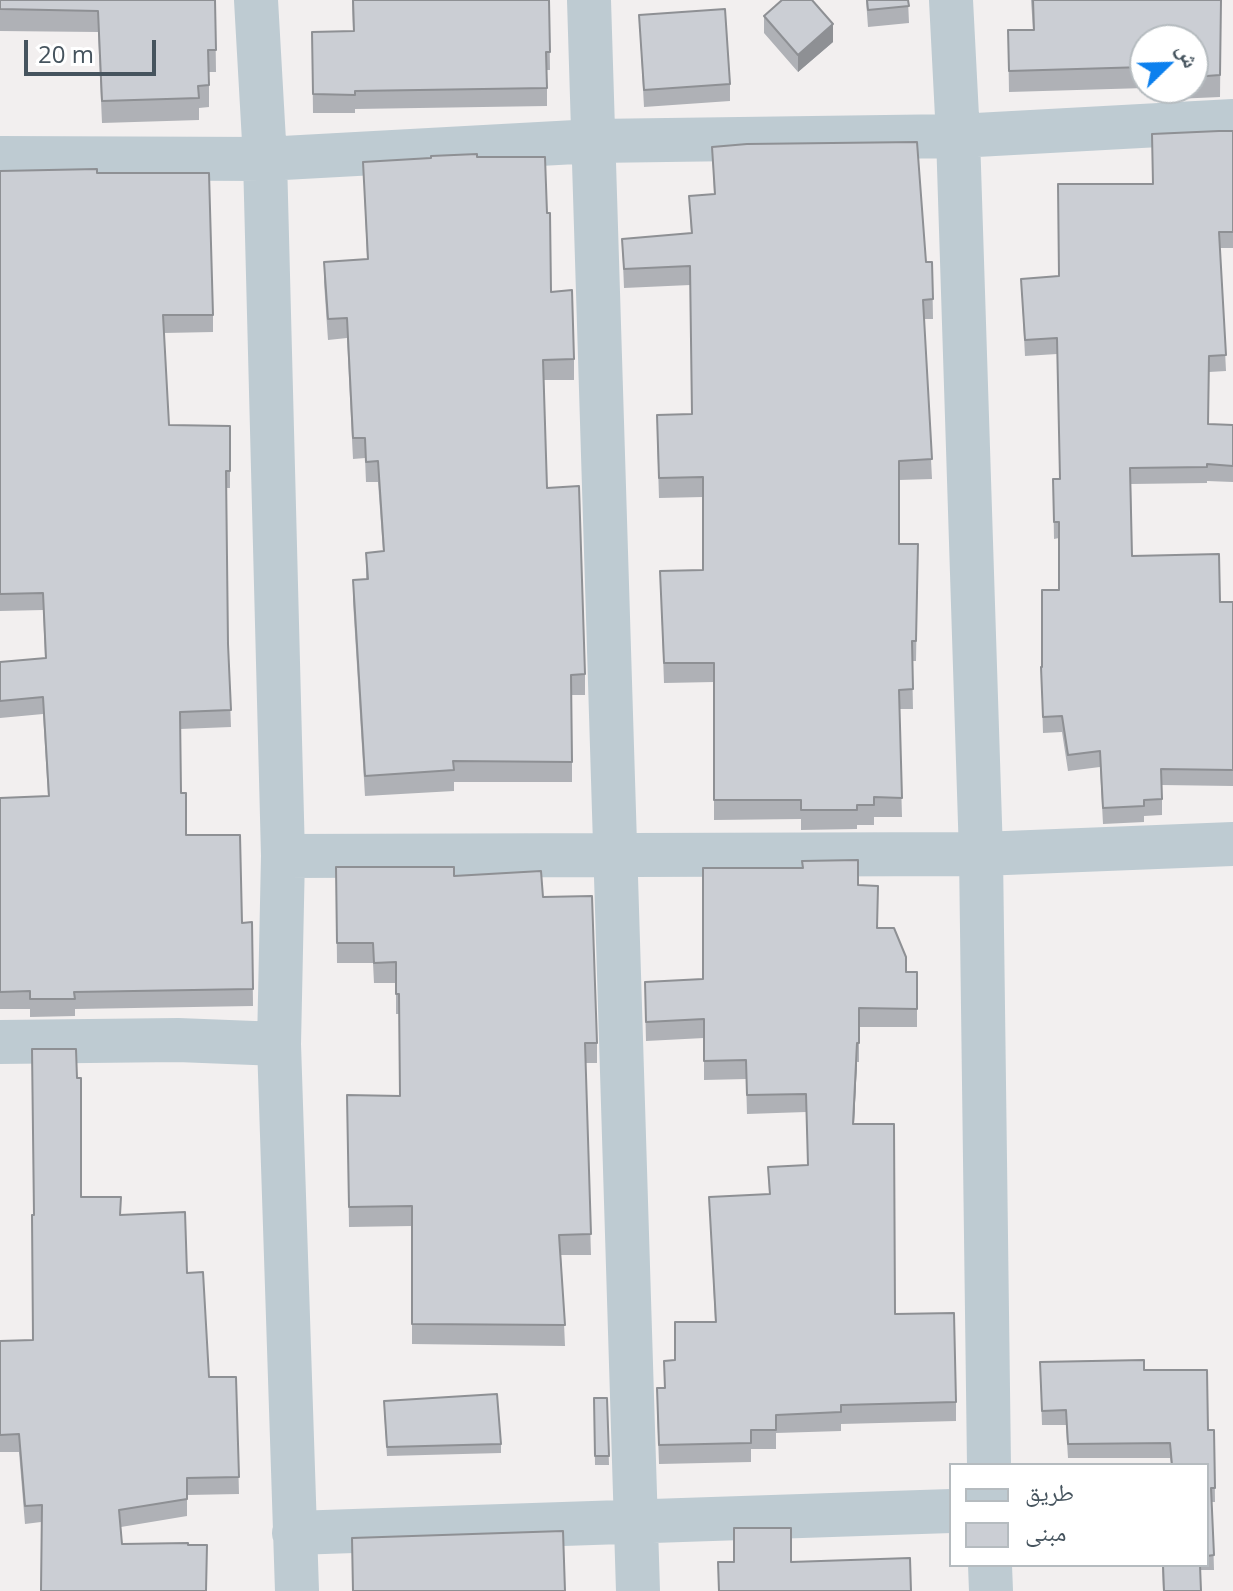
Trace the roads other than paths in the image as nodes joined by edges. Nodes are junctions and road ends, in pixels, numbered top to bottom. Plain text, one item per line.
1 (256, 0) edge
2 (589, 0) edge
3 (951, 0) edge
4 (1233, 121) edge
5 (958, 136) junction
6 (594, 141) junction
7 (0, 158) edge
8 (265, 159) junction
9 (1233, 844) edge
10 (615, 854) junction
11 (981, 854) junction
12 (283, 856) junction
13 (0, 1042) edge
14 (279, 1044) junction
15 (989, 1463) edge
16 (949, 1511) edge
17 (636, 1522) junction
18 (294, 1533) junction
19 (990, 1567) edge
20 (297, 1591) edge
21 (638, 1591) edge
22 (991, 1591) edge

1 - 8 street
2 - 6 street
3 - 5 street
4 - 5 street
5 - 6 street
5 - 11 street
6 - 8 street
6 - 10 street
7 - 8 street
8 - 12 street
9 - 11 street
10 - 11 street
10 - 12 street
10 - 17 street
11 - 15 street
12 - 14 street
13 - 14 street
14 - 18 street
16 - 17 street
17 - 18 street
17 - 21 street
18 - 20 street
19 - 22 street

